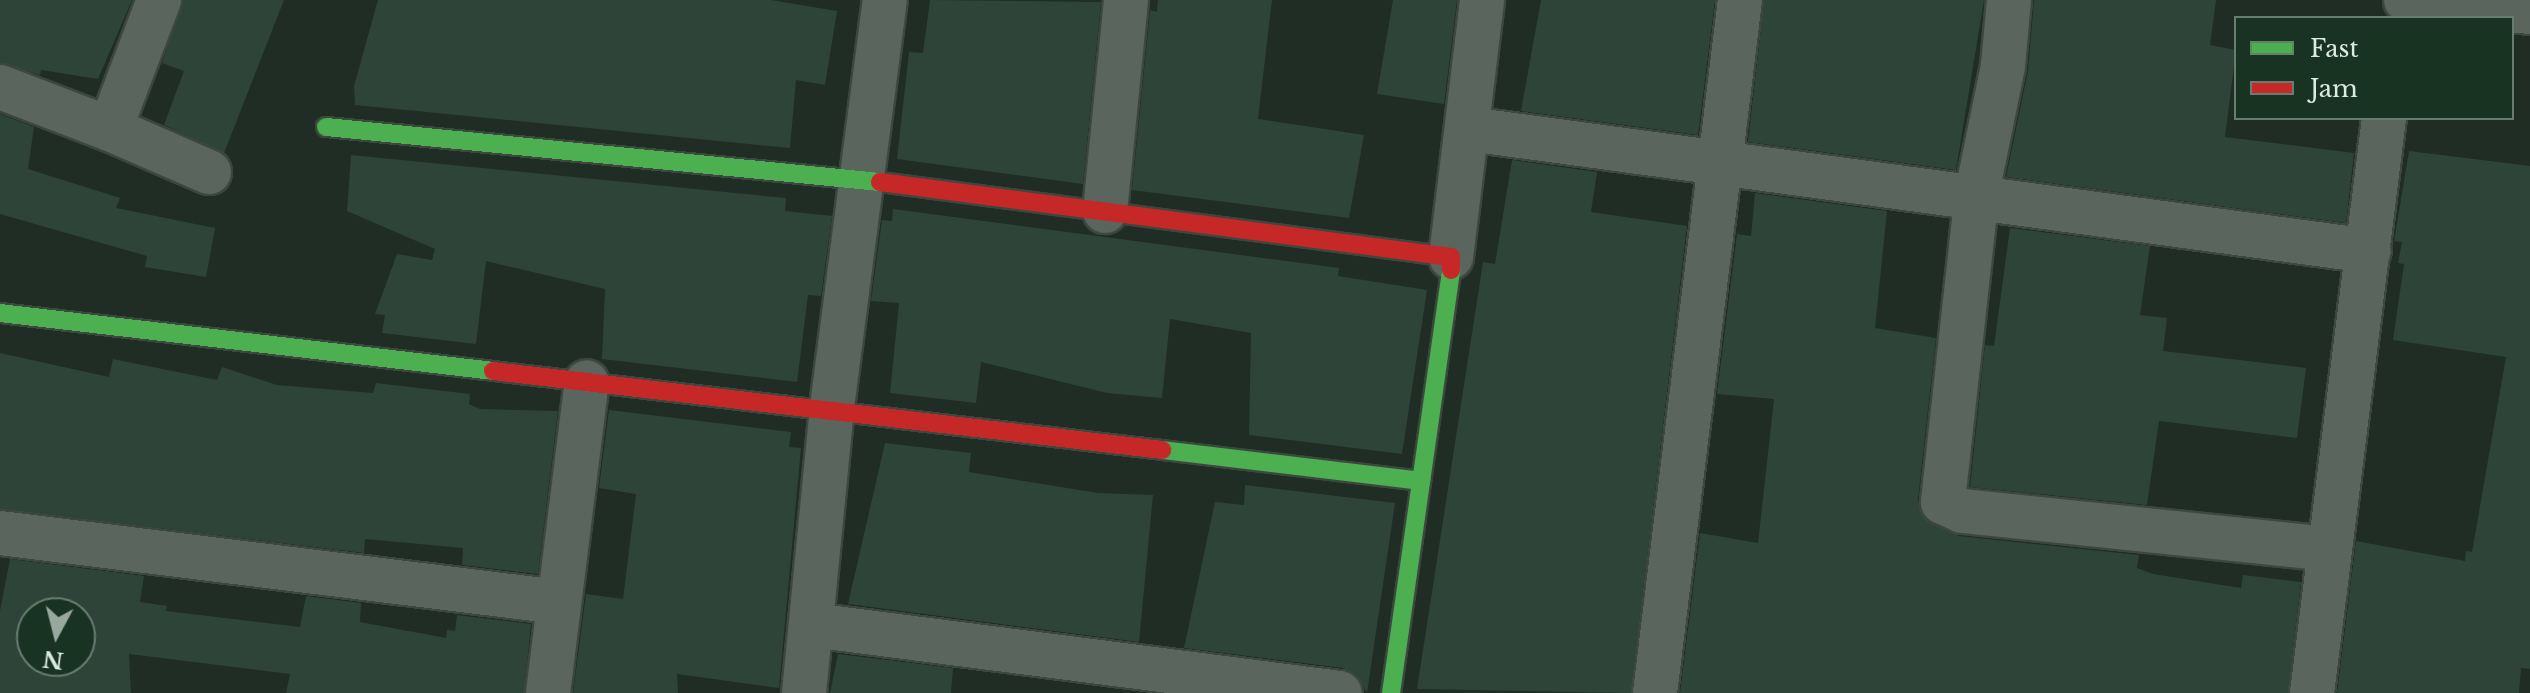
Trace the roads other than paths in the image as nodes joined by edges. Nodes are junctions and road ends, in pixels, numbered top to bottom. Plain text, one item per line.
1 (159, 0) edge
2 (885, 0) edge
3 (1126, 0) edge
4 (1482, 0) edge
5 (1740, 0) edge
6 (2009, 0) edge
7 (2406, 0) edge
8 (2530, 12) edge
9 (0, 87) edge
10 (2384, 120) edge
11 (326, 127) dead end
12 (110, 129) junction
13 (1469, 129) junction
14 (1723, 163) junction
15 (209, 172) dead end
16 (863, 180) junction
17 (1977, 193) junction
18 (1105, 211) junction
19 (2369, 251) junction
20 (1451, 257) junction
21 (0, 313) edge
22 (587, 382) junction
23 (832, 407) junction
24 (1421, 481) junction
25 (0, 533) edge
26 (2328, 549) junction
27 (559, 602) junction
28 (812, 625) junction
29 (1083, 678) edge
30 (548, 693) edge
31 (804, 693) edge
32 (1340, 693) edge
33 (1391, 693) edge
34 (1655, 693) edge
35 (2312, 693) edge

1 - 12 street
2 - 16 street
3 - 18 street
4 - 13 street
5 - 14 street
6 - 17 street
7 - 8 street
9 - 12 street
10 - 19 street
11 - 16 street
12 - 15 street
13 - 14 street
13 - 20 street
14 - 17 street
14 - 34 street
16 - 18 street
16 - 23 street
17 - 19 street
17 - 26 street
18 - 20 street
19 - 26 street
20 - 24 street
21 - 22 street
22 - 23 street
22 - 27 street
23 - 24 street
23 - 28 street
24 - 33 street
25 - 27 street
26 - 35 street
27 - 30 street
28 - 29 street
28 - 31 street
29 - 32 street

